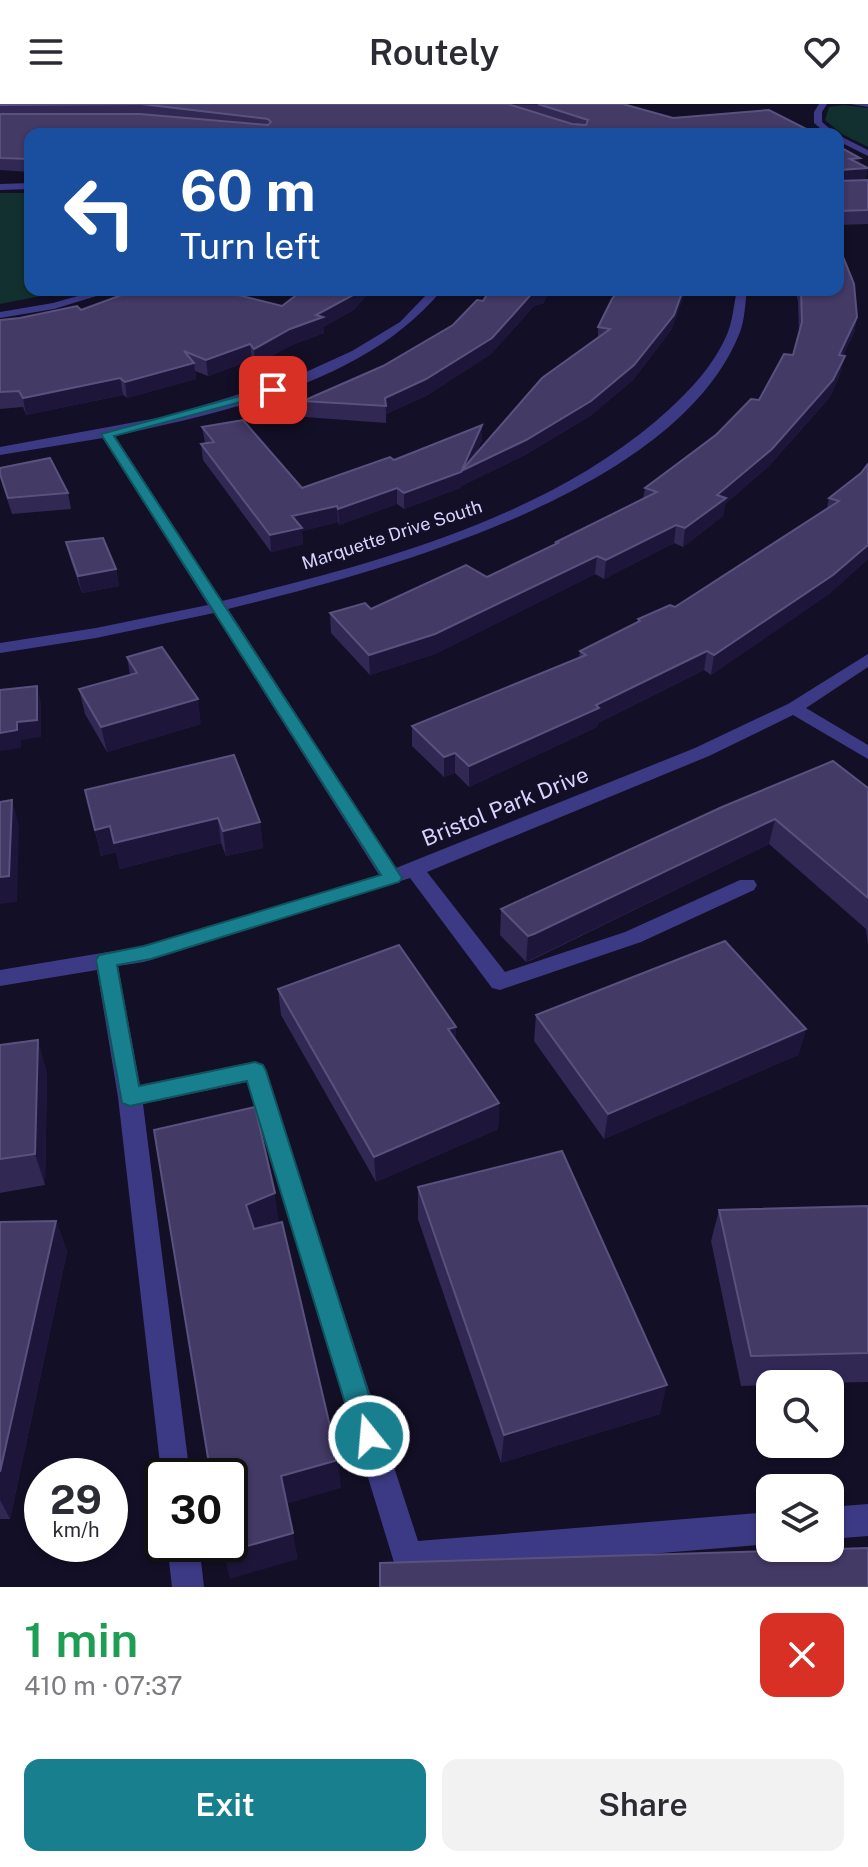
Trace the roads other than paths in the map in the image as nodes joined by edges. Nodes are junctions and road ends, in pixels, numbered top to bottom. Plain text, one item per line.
1 (823, 104) edge
2 (854, 104) edge
3 (868, 105) edge
4 (824, 128) edge
5 (844, 141) edge
6 (868, 153) edge
7 (24, 186) edge
8 (0, 187) edge
9 (90, 296) edge
10 (431, 296) edge
11 (741, 296) edge
12 (0, 315) edge
13 (107, 434) junction
14 (0, 451) edge
15 (221, 607) junction
16 (0, 648) edge
17 (868, 659) edge
18 (794, 708) junction
19 (868, 753) edge
20 (414, 869) junction
21 (392, 878) junction
22 (747, 885) dead end
23 (106, 960) junction
24 (0, 978) edge
25 (130, 1097) junction
26 (173, 1458) edge
27 (868, 1520) edge
28 (844, 1522) edge
29 (756, 1529) edge
30 (185, 1562) edge
31 (188, 1587) edge

1 - 4 street
2 - 3 street
5 - 6 street
7 - 8 street
9 - 12 street
10 - 13 street
11 - 15 street, Marquette Drive South
13 - 14 street
13 - 15 street
15 - 16 street, Marquette Drive South
15 - 21 street
17 - 18 street, Bristol Park Drive
18 - 19 street
18 - 20 street, Bristol Park Drive
20 - 21 street, Bristol Park Drive
20 - 22 street
21 - 23 street, Bristol Park Drive
23 - 24 street, Bristol Park Drive
23 - 25 street
25 - 26 street
25 - 29 street
27 - 28 street
30 - 31 street

